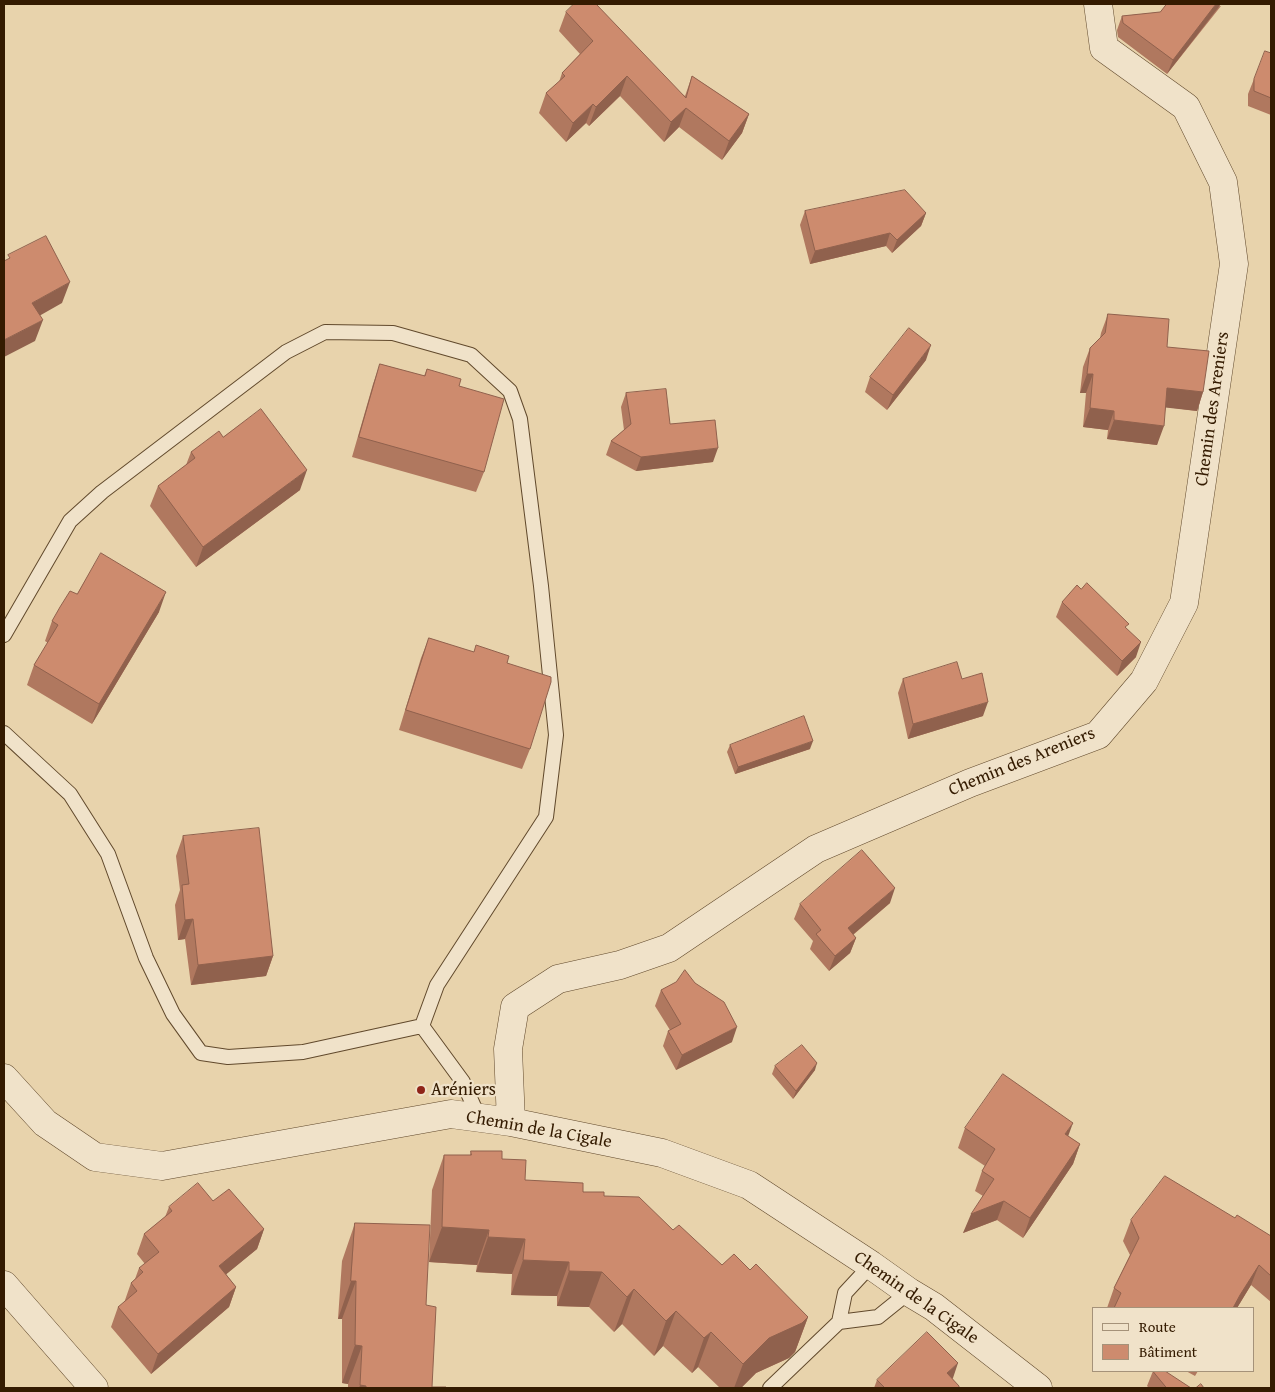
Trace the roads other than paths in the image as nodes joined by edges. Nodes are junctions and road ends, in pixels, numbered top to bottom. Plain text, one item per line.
1 (1098, 4) edge
2 (4, 635) edge
3 (4, 733) edge
4 (422, 1026) junction
5 (4, 1078) edge
6 (479, 1118) junction
7 (511, 1122) junction
8 (871, 1264) junction
9 (4, 1285) edge
10 (909, 1292) junction
11 (839, 1322) junction
12 (94, 1388) edge
13 (770, 1388) edge
14 (1038, 1388) edge

1 - 7 street, Chemin des Areniers
2 - 4 lane
3 - 4 lane
4 - 6 lane
5 - 6 street, Chemin de la Cigale
6 - 7 street, Chemin de la Cigale
7 - 8 street, Chemin de la Cigale
8 - 10 street, Chemin de la Cigale
8 - 11 lane
9 - 12 street
10 - 11 lane
10 - 14 street, Chemin de la Cigale
11 - 13 lane

